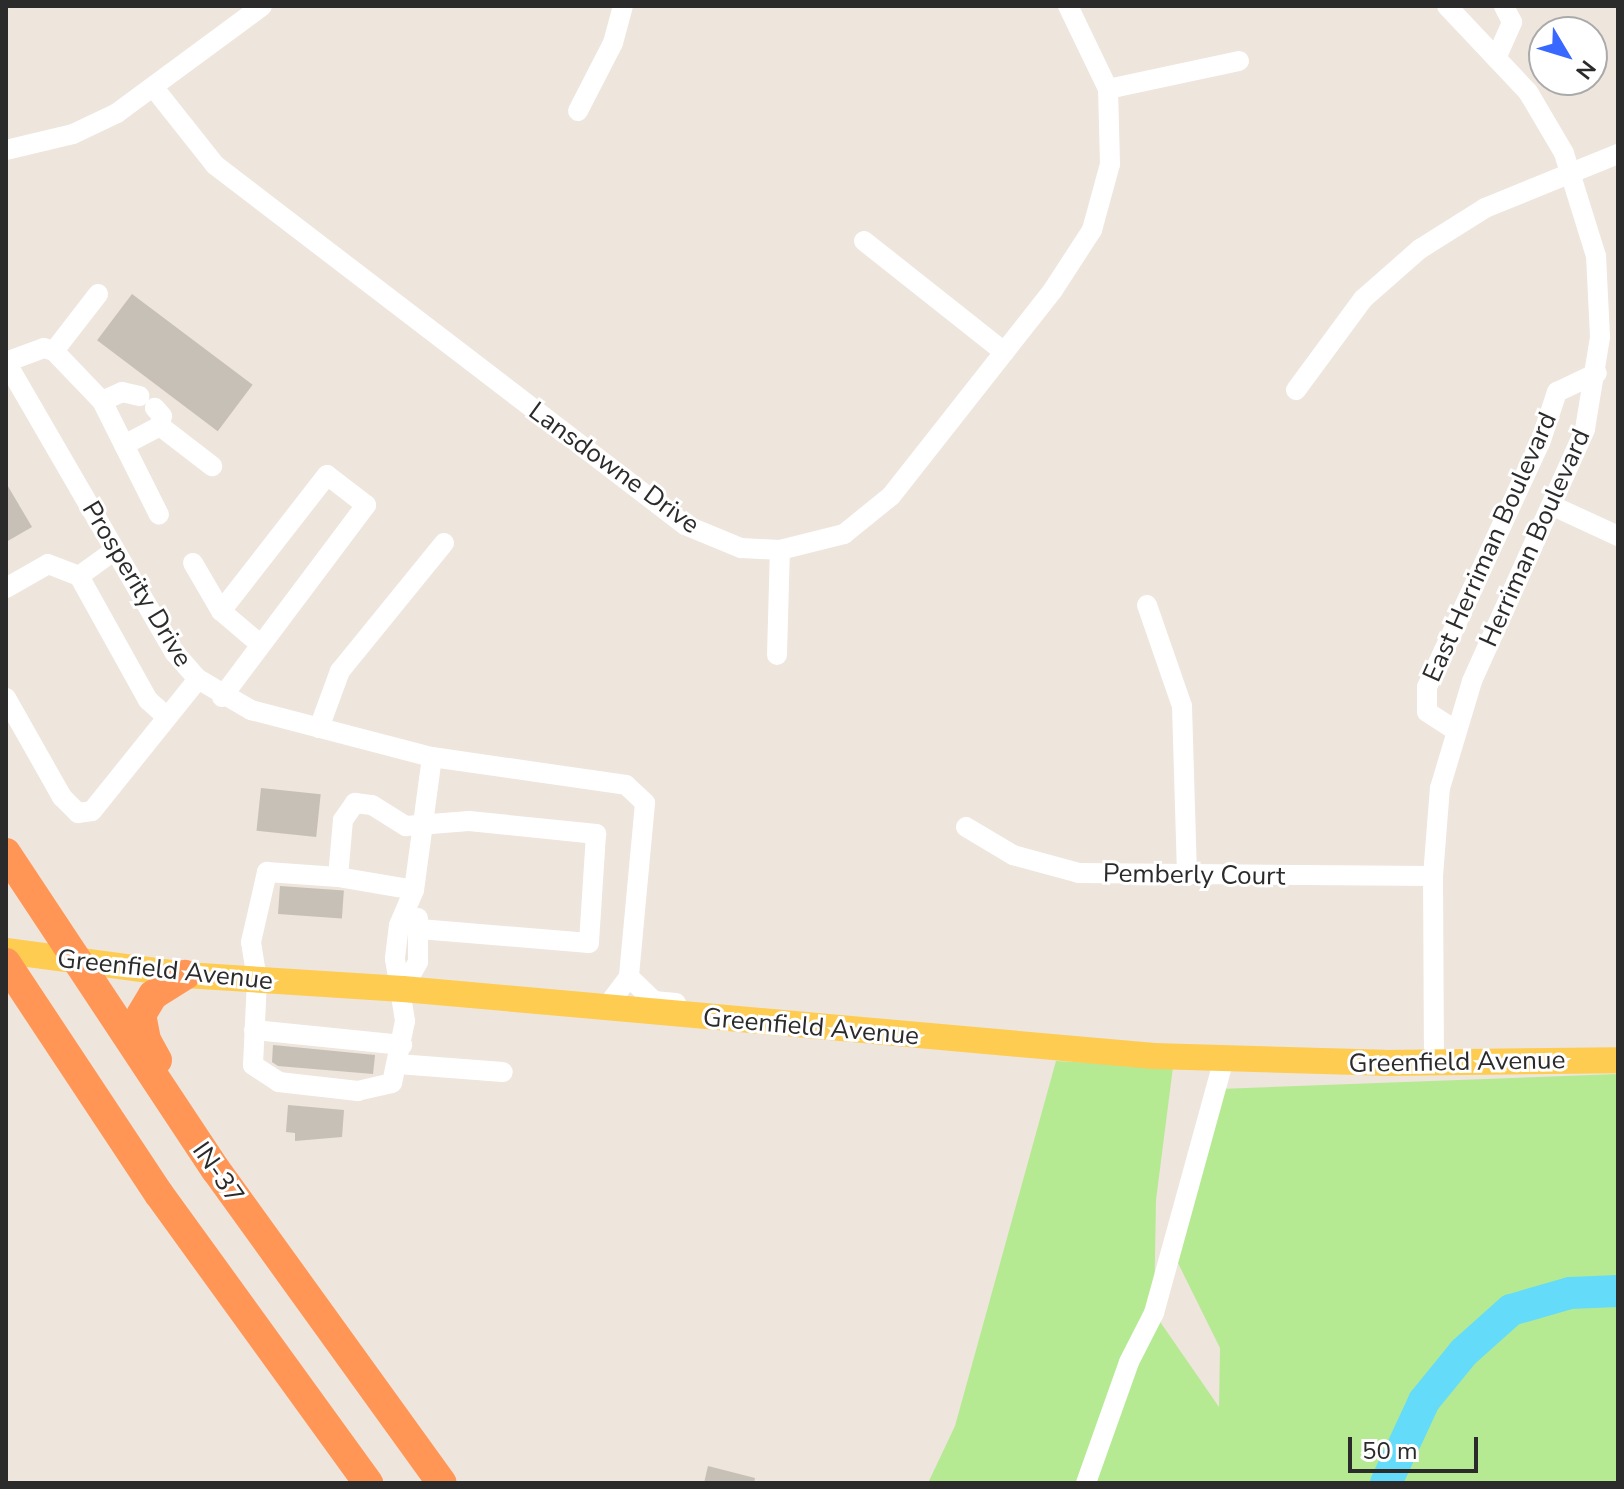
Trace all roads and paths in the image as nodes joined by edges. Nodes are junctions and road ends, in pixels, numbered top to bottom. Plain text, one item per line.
1 (262, 6) edge
2 (623, 6) edge
3 (1068, 6) edge
4 (1447, 6) edge
5 (1504, 6) edge
6 (1498, 54) junction
7 (1239, 61) dead end
8 (154, 88) junction
9 (1108, 89) junction
10 (578, 111) dead end
11 (6, 150) edge
12 (1618, 154) edge
13 (1570, 171) junction
14 (864, 241) dead end
15 (98, 294) dead end
16 (54, 351) junction
17 (1004, 352) junction
18 (6, 362) edge
19 (1597, 373) junction
20 (1296, 390) dead end
21 (102, 401) junction
22 (152, 410) junction
23 (124, 445) junction
24 (212, 466) dead end
25 (1553, 506) junction
26 (159, 515) dead end
27 (1618, 536) edge
28 (444, 543) dead end
29 (115, 550) junction
30 (780, 550) junction
31 (193, 563) dead end
32 (79, 576) junction
33 (6, 588) edge
34 (1147, 605) dead end
35 (221, 611) junction
36 (261, 645) junction
37 (777, 655) dead end
38 (198, 679) junction
39 (222, 697) junction
40 (6, 698) edge
41 (167, 717) junction
42 (319, 728) junction
43 (1455, 730) junction
44 (432, 757) junction
45 (423, 826) junction
46 (966, 827) dead end
47 (6, 853) edge
48 (1187, 876) junction
49 (1433, 876) junction
50 (338, 877) junction
51 (414, 890) junction
52 (420, 929) junction
53 (6, 951) edge
54 (6, 963) edge
55 (76, 964) junction
56 (185, 975) junction
57 (629, 977) junction
58 (257, 980) junction
59 (403, 989) junction
60 (606, 1007) junction
61 (254, 1030) junction
62 (845, 1030) junction
63 (400, 1054) junction
64 (1224, 1059) junction
65 (1618, 1060) edge
66 (1434, 1063) junction
67 (503, 1072) dead end
68 (338, 1346) junction
69 (368, 1483) edge
70 (442, 1483) edge
71 (1086, 1483) edge

1 - 8 street
2 - 10 street
3 - 9 street, Lansdowne Drive
4 - 6 street, Herriman Boulevard
5 - 6 street
6 - 13 street, Herriman Boulevard
7 - 9 street
8 - 11 street
8 - 30 street, Lansdowne Drive
9 - 17 street, Lansdowne Drive
12 - 13 street
13 - 19 street, Herriman Boulevard
13 - 20 street
14 - 17 street
15 - 16 street
16 - 18 street
16 - 21 street
17 - 30 street, Lansdowne Drive
18 - 29 street, Prosperity Drive
19 - 25 street, Herriman Boulevard
19 - 43 street, East Herriman Boulevard
21 - 22 street
21 - 23 street
22 - 23 street
22 - 24 street
23 - 26 street
25 - 27 street
25 - 43 street, Herriman Boulevard
28 - 42 street
29 - 32 street
29 - 38 street, Prosperity Drive
30 - 37 street
31 - 35 street
32 - 33 street
32 - 41 street
34 - 48 street
35 - 36 street
35 - 36 street
36 - 39 street
38 - 39 street, Prosperity Drive
38 - 41 street
39 - 42 street, Prosperity Drive
40 - 41 street
42 - 44 street, Prosperity Drive
43 - 49 street, Herriman Boulevard
44 - 45 street
44 - 57 street, Prosperity Drive
45 - 50 street
45 - 51 street
45 - 52 street
46 - 48 street, Pemberly Court
47 - 55 highway, IN-37
48 - 49 street, Pemberly Court
49 - 66 street, Herriman Boulevard
50 - 51 street
50 - 58 street
51 - 52 street
51 - 59 street
52 - 59 street
53 - 55 main road, Greenfield Avenue
54 - 69 highway
55 - 56 main road, Greenfield Avenue
55 - 68 highway, IN-37
56 - 58 main road, Greenfield Avenue
56 - 68 highway
57 - 60 street
57 - 62 street
58 - 59 main road, Greenfield Avenue
58 - 61 street
59 - 60 main road, Greenfield Avenue
59 - 63 street
60 - 62 main road, Greenfield Avenue
61 - 63 street
61 - 63 street
62 - 64 main road, Greenfield Avenue
63 - 67 street
64 - 66 main road, Greenfield Avenue
64 - 71 street
65 - 66 main road, Greenfield Avenue
68 - 70 highway, IN-37

